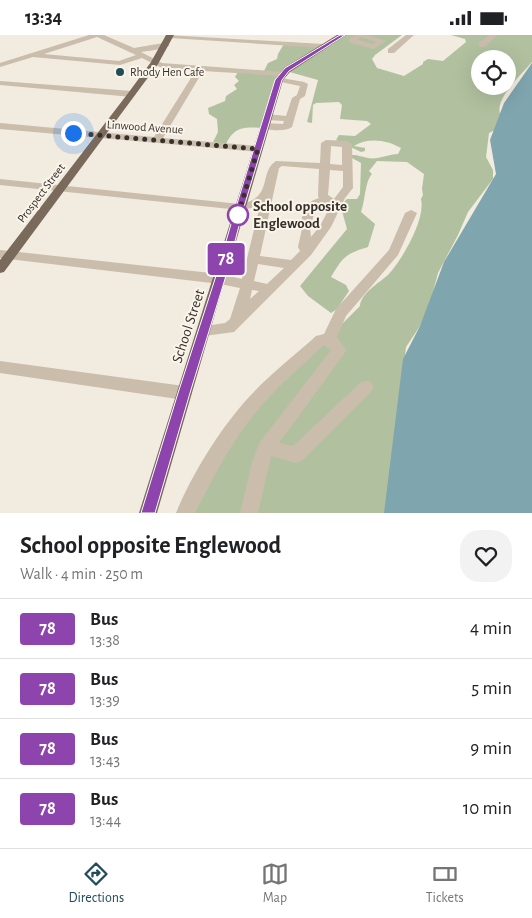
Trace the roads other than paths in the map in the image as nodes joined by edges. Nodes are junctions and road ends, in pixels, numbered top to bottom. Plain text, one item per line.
1 (97, 35) edge
2 (342, 35) edge
3 (410, 35) edge
4 (493, 35) edge
5 (169, 38) edge
6 (482, 45) dead end
7 (323, 46) junction
8 (133, 50) junction
9 (391, 51) dead end
10 (33, 55) junction
11 (143, 55) junction
12 (155, 62) junction
13 (0, 65) edge
14 (201, 68) junction
15 (280, 77) junction
16 (0, 83) edge
17 (132, 94) junction
18 (266, 122) junction
19 (0, 126) edge
20 (100, 136) junction
21 (157, 140) junction
22 (258, 149) junction
23 (324, 166) junction
24 (348, 168) junction
25 (0, 182) edge
26 (60, 189) junction
27 (268, 192) junction
28 (330, 203) junction
29 (240, 207) junction
30 (411, 213) dead end
31 (306, 252) junction
32 (5, 255) edge
33 (253, 259) junction
34 (295, 265) junction
35 (0, 269) edge
36 (220, 279) junction
37 (247, 285) junction
38 (270, 289) junction
39 (235, 323) junction
40 (204, 331) junction
41 (325, 340) junction
42 (0, 367) edge
43 (366, 387) dead end
44 (184, 393) junction
45 (266, 447) junction
46 (148, 513) edge
47 (184, 513) edge
48 (249, 513) edge

1 - 8 street
1 - 10 street
2 - 7 main road
3 - 9 street
4 - 6 street
5 - 7 street
5 - 8 street
5 - 12 main road, Prospect Street
7 - 15 main road
8 - 11 street
10 - 11 street
10 - 13 street
11 - 12 street
12 - 14 street
12 - 17 main road, Prospect Street
14 - 15 street
14 - 21 street
15 - 18 main road, School Street
15 - 18 street
16 - 17 street
17 - 20 main road, Prospect Street
18 - 22 main road, School Street
19 - 20 street, Linwood Avenue
20 - 21 street, Linwood Avenue
20 - 26 main road, Prospect Street
21 - 22 street, Linwood Avenue
22 - 29 main road, School Street
23 - 24 street
23 - 24 street
23 - 27 street
23 - 28 street
24 - 28 street
25 - 26 street
26 - 29 street
26 - 32 main road, Prospect Street
27 - 29 street
27 - 33 street
28 - 31 street
28 - 31 street
29 - 36 main road, School Street
30 - 41 street
31 - 34 street
32 - 35 main road, Prospect Street
32 - 36 street
33 - 34 street
33 - 37 street
34 - 38 street
36 - 37 street
36 - 40 main road, School Street
37 - 38 street
37 - 39 street
38 - 39 street
39 - 40 street
40 - 44 main road, School Street
41 - 45 street
41 - 47 street
42 - 44 street
43 - 45 street
44 - 46 main road, School Street
45 - 48 street

